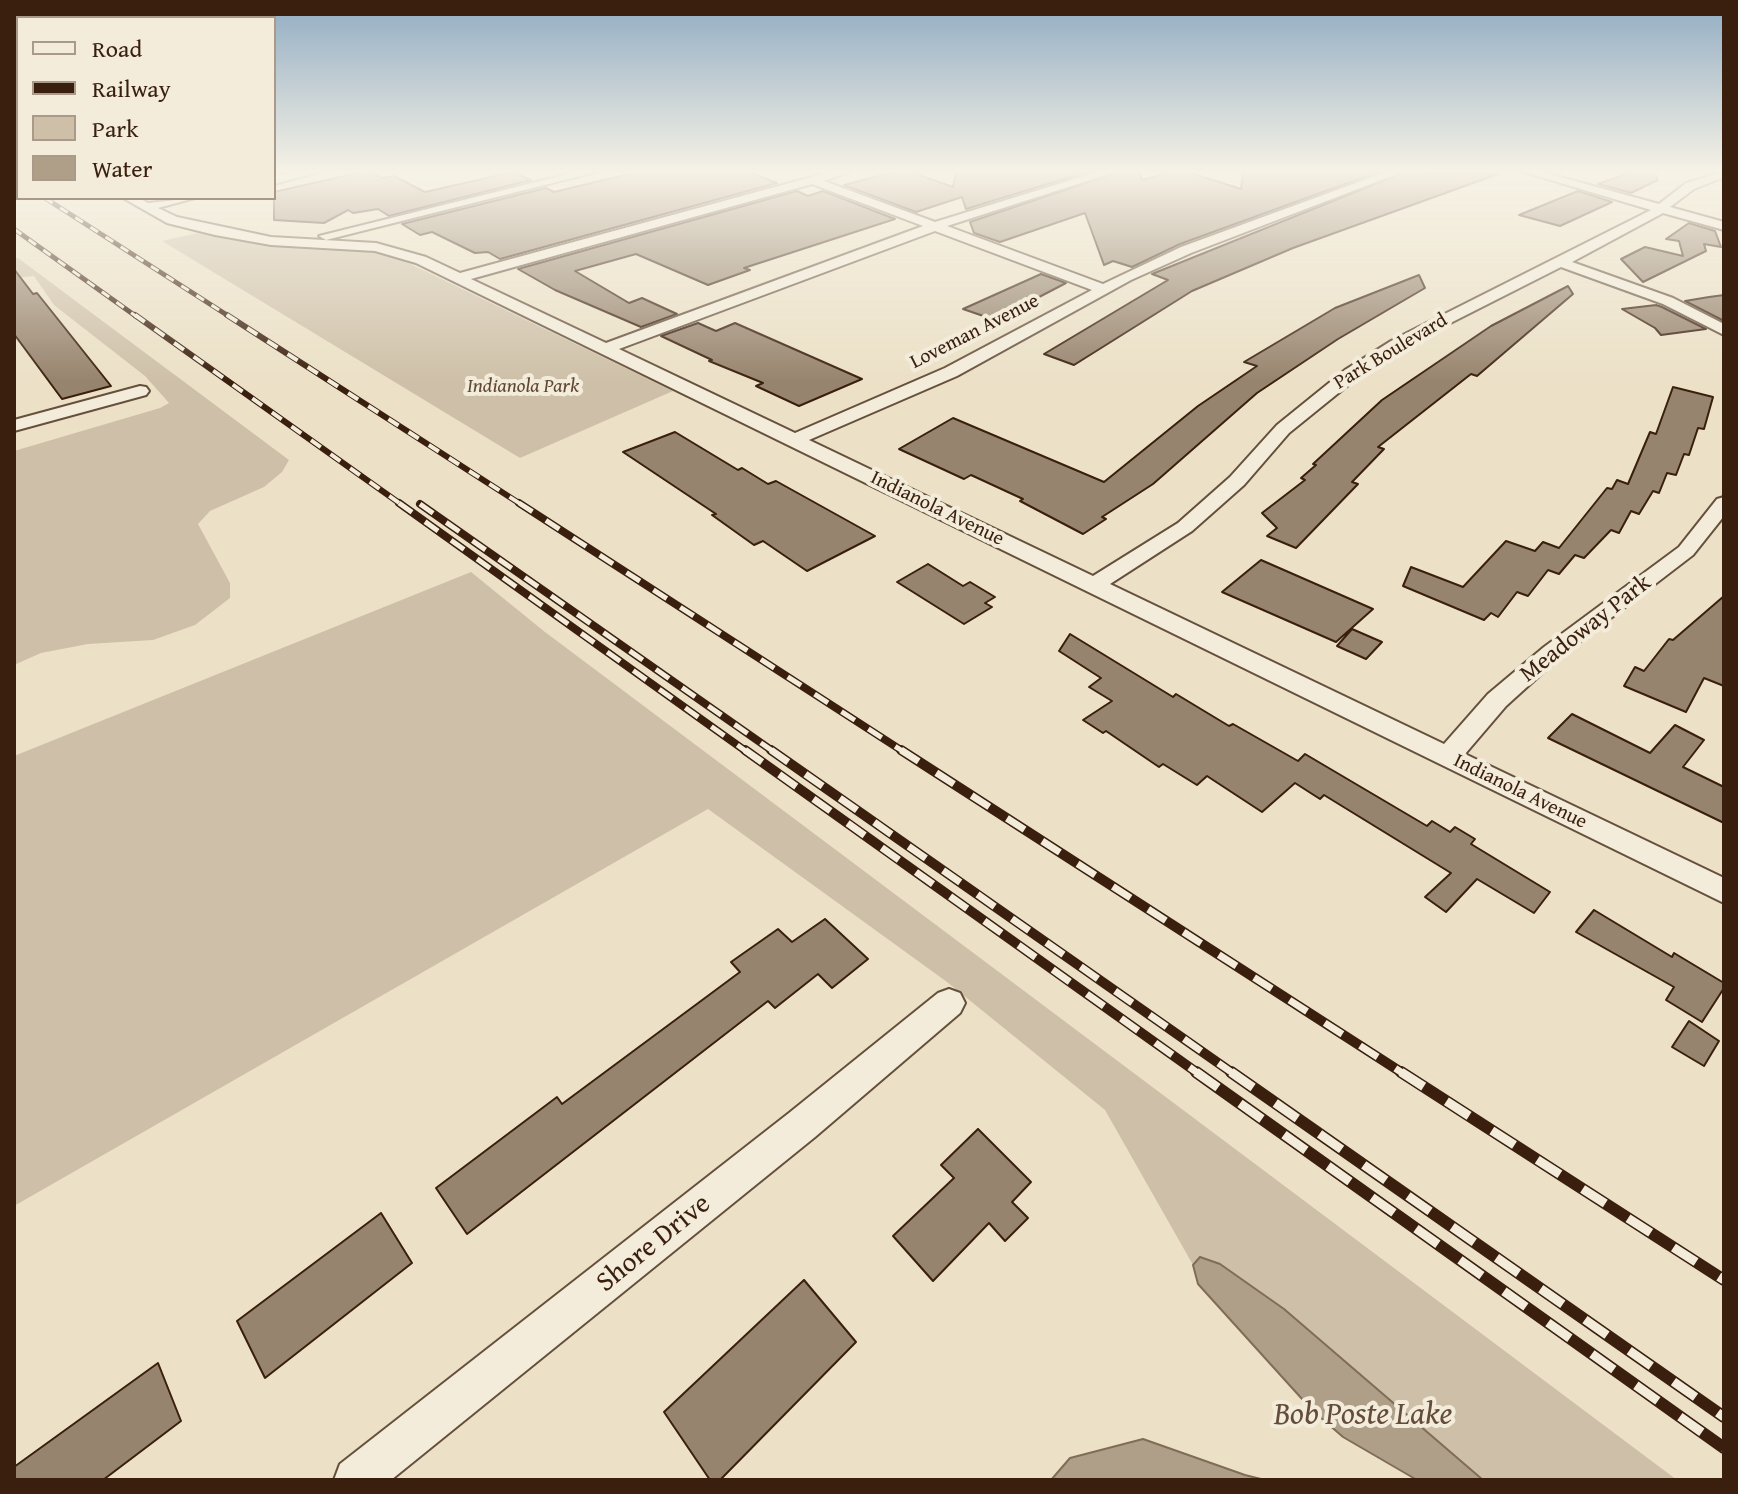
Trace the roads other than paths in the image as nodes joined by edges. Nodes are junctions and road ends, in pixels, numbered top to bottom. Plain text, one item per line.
1 (286, 242) edge
2 (316, 242) edge
3 (589, 242) edge
4 (893, 242) edge
5 (977, 242) edge
6 (1209, 242) edge
7 (1597, 242) edge
8 (313, 243) junction
9 (1557, 261) junction
10 (458, 278) junction
11 (1103, 289) junction
12 (1724, 330) edge
13 (607, 348) junction
14 (140, 391) dead end
15 (21, 418) edge
16 (795, 440) junction
17 (1724, 503) edge
18 (1093, 585) junction
19 (1447, 757) junction
20 (1724, 891) edge
21 (949, 1003) dead end
22 (356, 1480) edge

1 - 8 street, Indianola Avenue
2 - 8 street
3 - 10 street
4 - 13 street
5 - 11 street
6 - 11 street, Loveman Avenue
7 - 9 street, Park Boulevard
8 - 10 street, Indianola Avenue
9 - 12 street
9 - 18 street, Park Boulevard
10 - 13 street, Indianola Avenue
11 - 16 street, Loveman Avenue
13 - 16 street, Indianola Avenue
14 - 15 street
16 - 18 street, Indianola Avenue
17 - 19 street, Meadoway Park
18 - 19 street, Indianola Avenue
19 - 20 street, Indianola Avenue
21 - 22 street, Shore Drive

